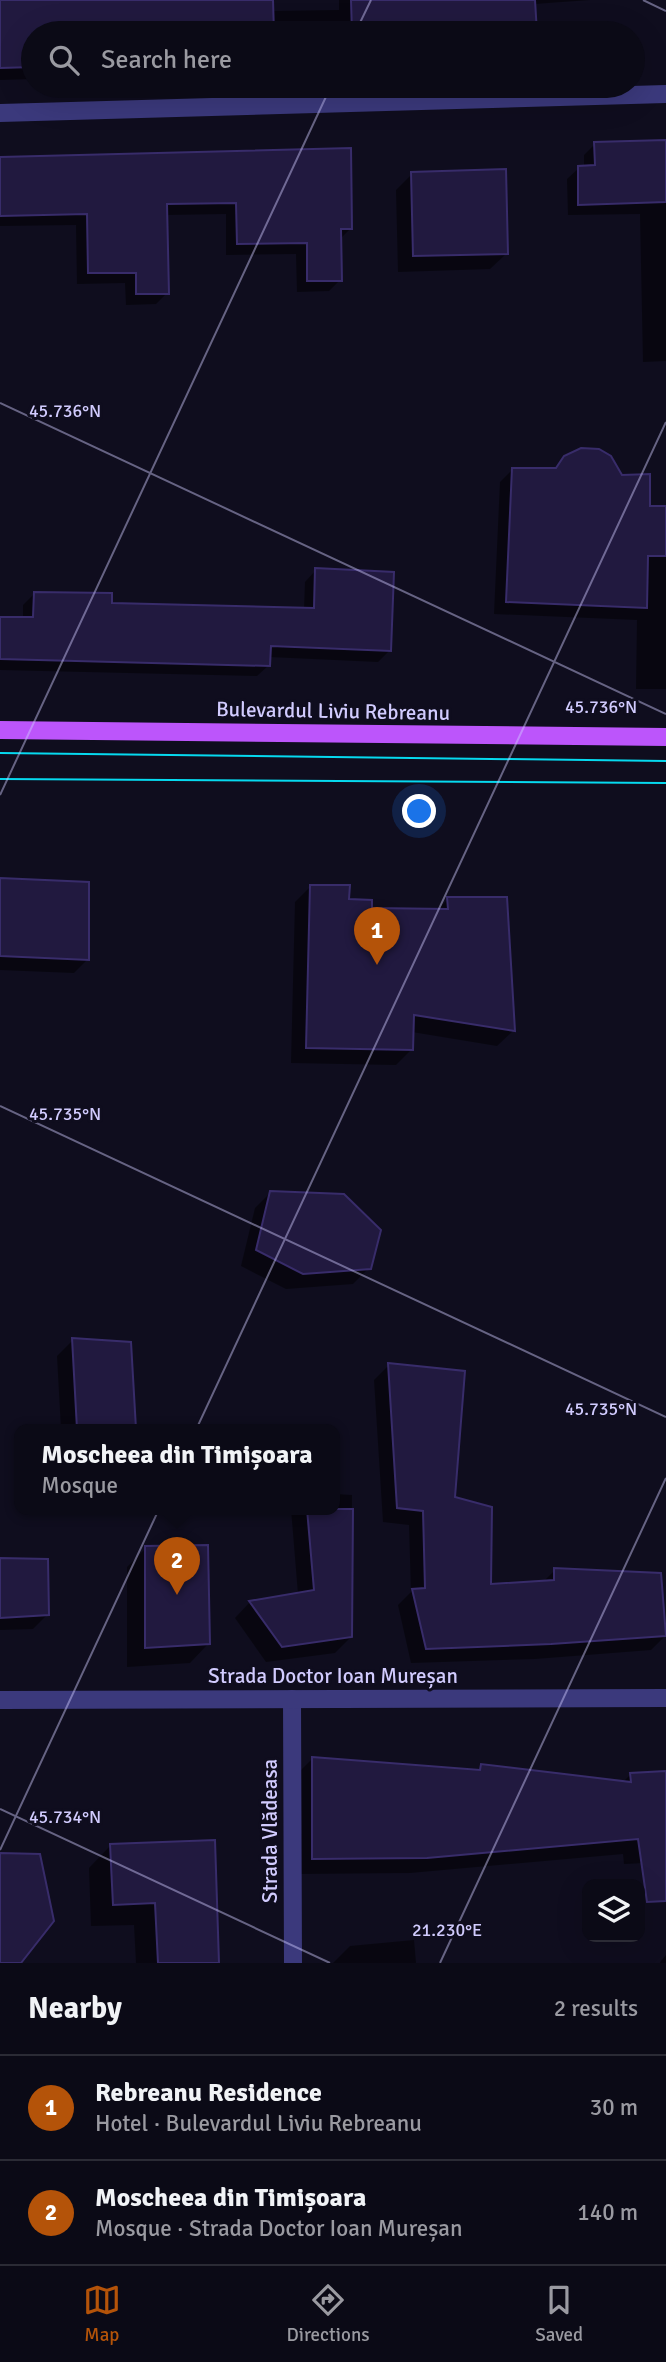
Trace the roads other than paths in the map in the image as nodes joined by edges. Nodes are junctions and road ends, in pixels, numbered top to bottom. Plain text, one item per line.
1 (666, 94) edge
2 (645, 95) edge
3 (526, 98) edge
4 (0, 113) edge
5 (0, 730) edge
6 (666, 737) edge
7 (666, 1698) edge
8 (292, 1699) junction
9 (0, 1700) edge
10 (293, 1963) edge

1 - 2 street
3 - 4 street
5 - 6 main road, Bulevardul Liviu Rebreanu
7 - 8 street, Strada Doctor Ioan Mureșan
8 - 9 street, Strada Doctor Ioan Mureșan
8 - 10 street, Strada Vlădeasa

